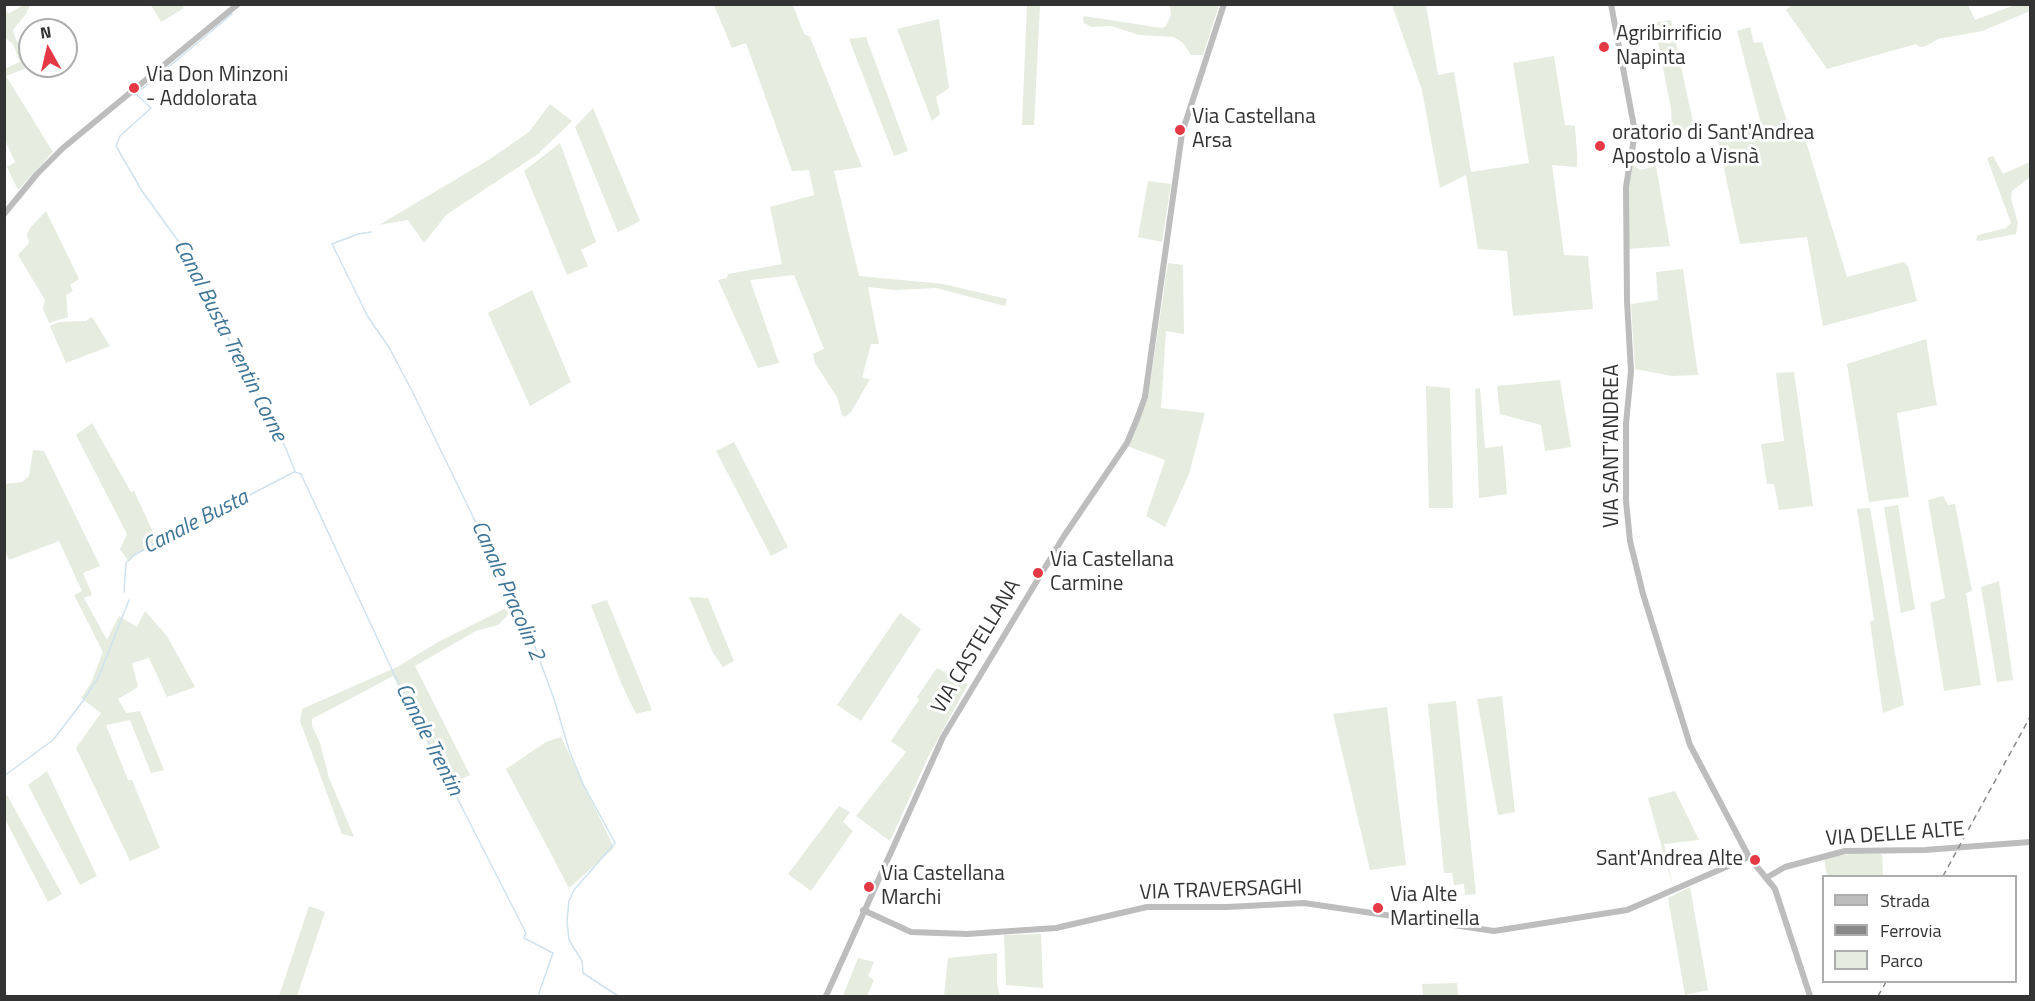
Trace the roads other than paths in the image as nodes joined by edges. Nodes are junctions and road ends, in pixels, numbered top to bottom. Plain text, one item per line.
1 (238, 4) edge
2 (1224, 4) edge
3 (1611, 4) edge
4 (4, 214) edge
5 (2031, 842) edge
6 (1749, 856) junction
7 (1766, 878) junction
8 (863, 910) junction
9 (826, 996) edge
10 (1810, 996) edge

1 - 4 street
2 - 8 street, VIA CASTELLANA
3 - 6 street, VIA SANT'ANDREA
5 - 7 street, VIA DELLE ALTE
6 - 7 street, VIA SANT'ANDREA
6 - 8 street, VIA TRAVERSAGHI
7 - 10 street, VIA SANT'ANDREA
8 - 9 street, VIA CASTELLANA

